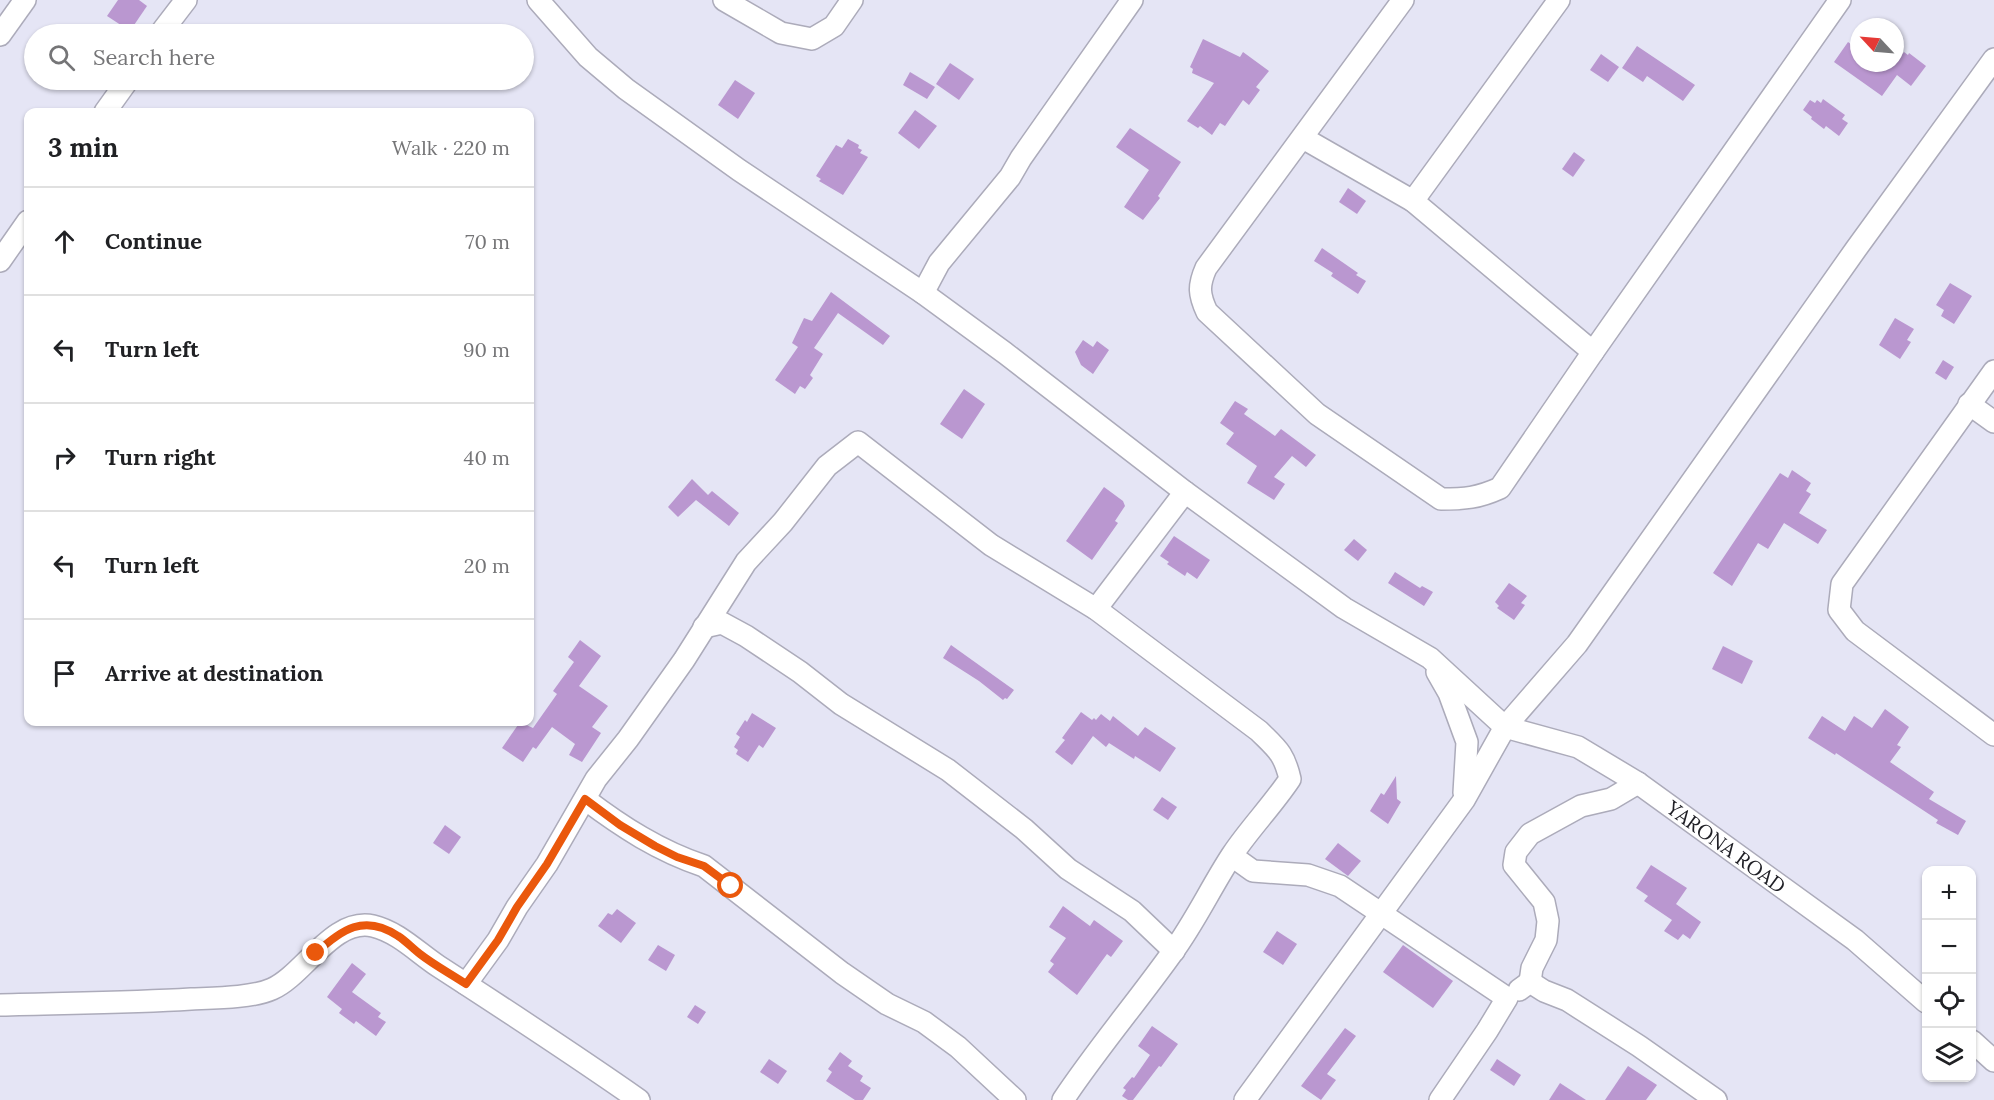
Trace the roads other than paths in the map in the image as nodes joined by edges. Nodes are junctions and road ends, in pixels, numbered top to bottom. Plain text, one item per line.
1 (186, 0) edge
2 (538, 0) edge
3 (724, 0) edge
4 (852, 0) edge
5 (1132, 0) edge
6 (1402, 0) edge
7 (1559, 0) edge
8 (1840, 0) edge
9 (19, 2) edge
10 (168, 24) edge
11 (0, 35) edge
12 (1994, 59) edge
13 (121, 90) edge
14 (108, 108) edge
15 (1303, 138) junction
16 (1413, 201) junction
17 (24, 227) edge
18 (0, 261) edge
19 (923, 293) junction
20 (1593, 352) junction
21 (1994, 371) edge
22 (1969, 404) junction
23 (1994, 422) edge
24 (1185, 492) junction
25 (1096, 609) junction
26 (704, 627) junction
27 (1430, 658) junction
28 (1505, 727) junction
29 (1994, 735) edge
30 (1638, 783) junction
31 (585, 799) junction
32 (1464, 800) junction
33 (1232, 856) junction
34 (1380, 914) junction
35 (1174, 951) junction
36 (1530, 982) junction
37 (466, 984) junction
38 (1507, 998) junction
39 (1922, 999) edge
40 (0, 1005) edge
41 (1976, 1045) edge
42 (1994, 1060) edge
43 (639, 1100) edge
44 (1015, 1100) edge
45 (1064, 1100) edge
46 (1245, 1100) edge
47 (1440, 1100) edge
48 (1716, 1100) edge

1 - 10 street
2 - 19 street
3 - 4 street
5 - 19 street
6 - 15 street
7 - 16 street
8 - 20 street
9 - 11 street
12 - 28 street
13 - 14 street
15 - 16 street
15 - 20 street
16 - 20 street
17 - 18 street
19 - 24 street
21 - 22 street
22 - 23 street
22 - 29 street
24 - 25 street
24 - 27 street
25 - 26 street
25 - 33 street
26 - 31 street
26 - 35 street
27 - 28 street
27 - 32 street
28 - 30 street, YARONA ROAD
28 - 32 street
30 - 36 street
30 - 39 street, YARONA ROAD
31 - 37 street
31 - 44 street
32 - 34 street
33 - 34 street
33 - 35 street
34 - 38 street
34 - 46 street
35 - 45 street
36 - 38 street
36 - 48 street
37 - 40 street
37 - 43 street
38 - 47 street
41 - 42 street

